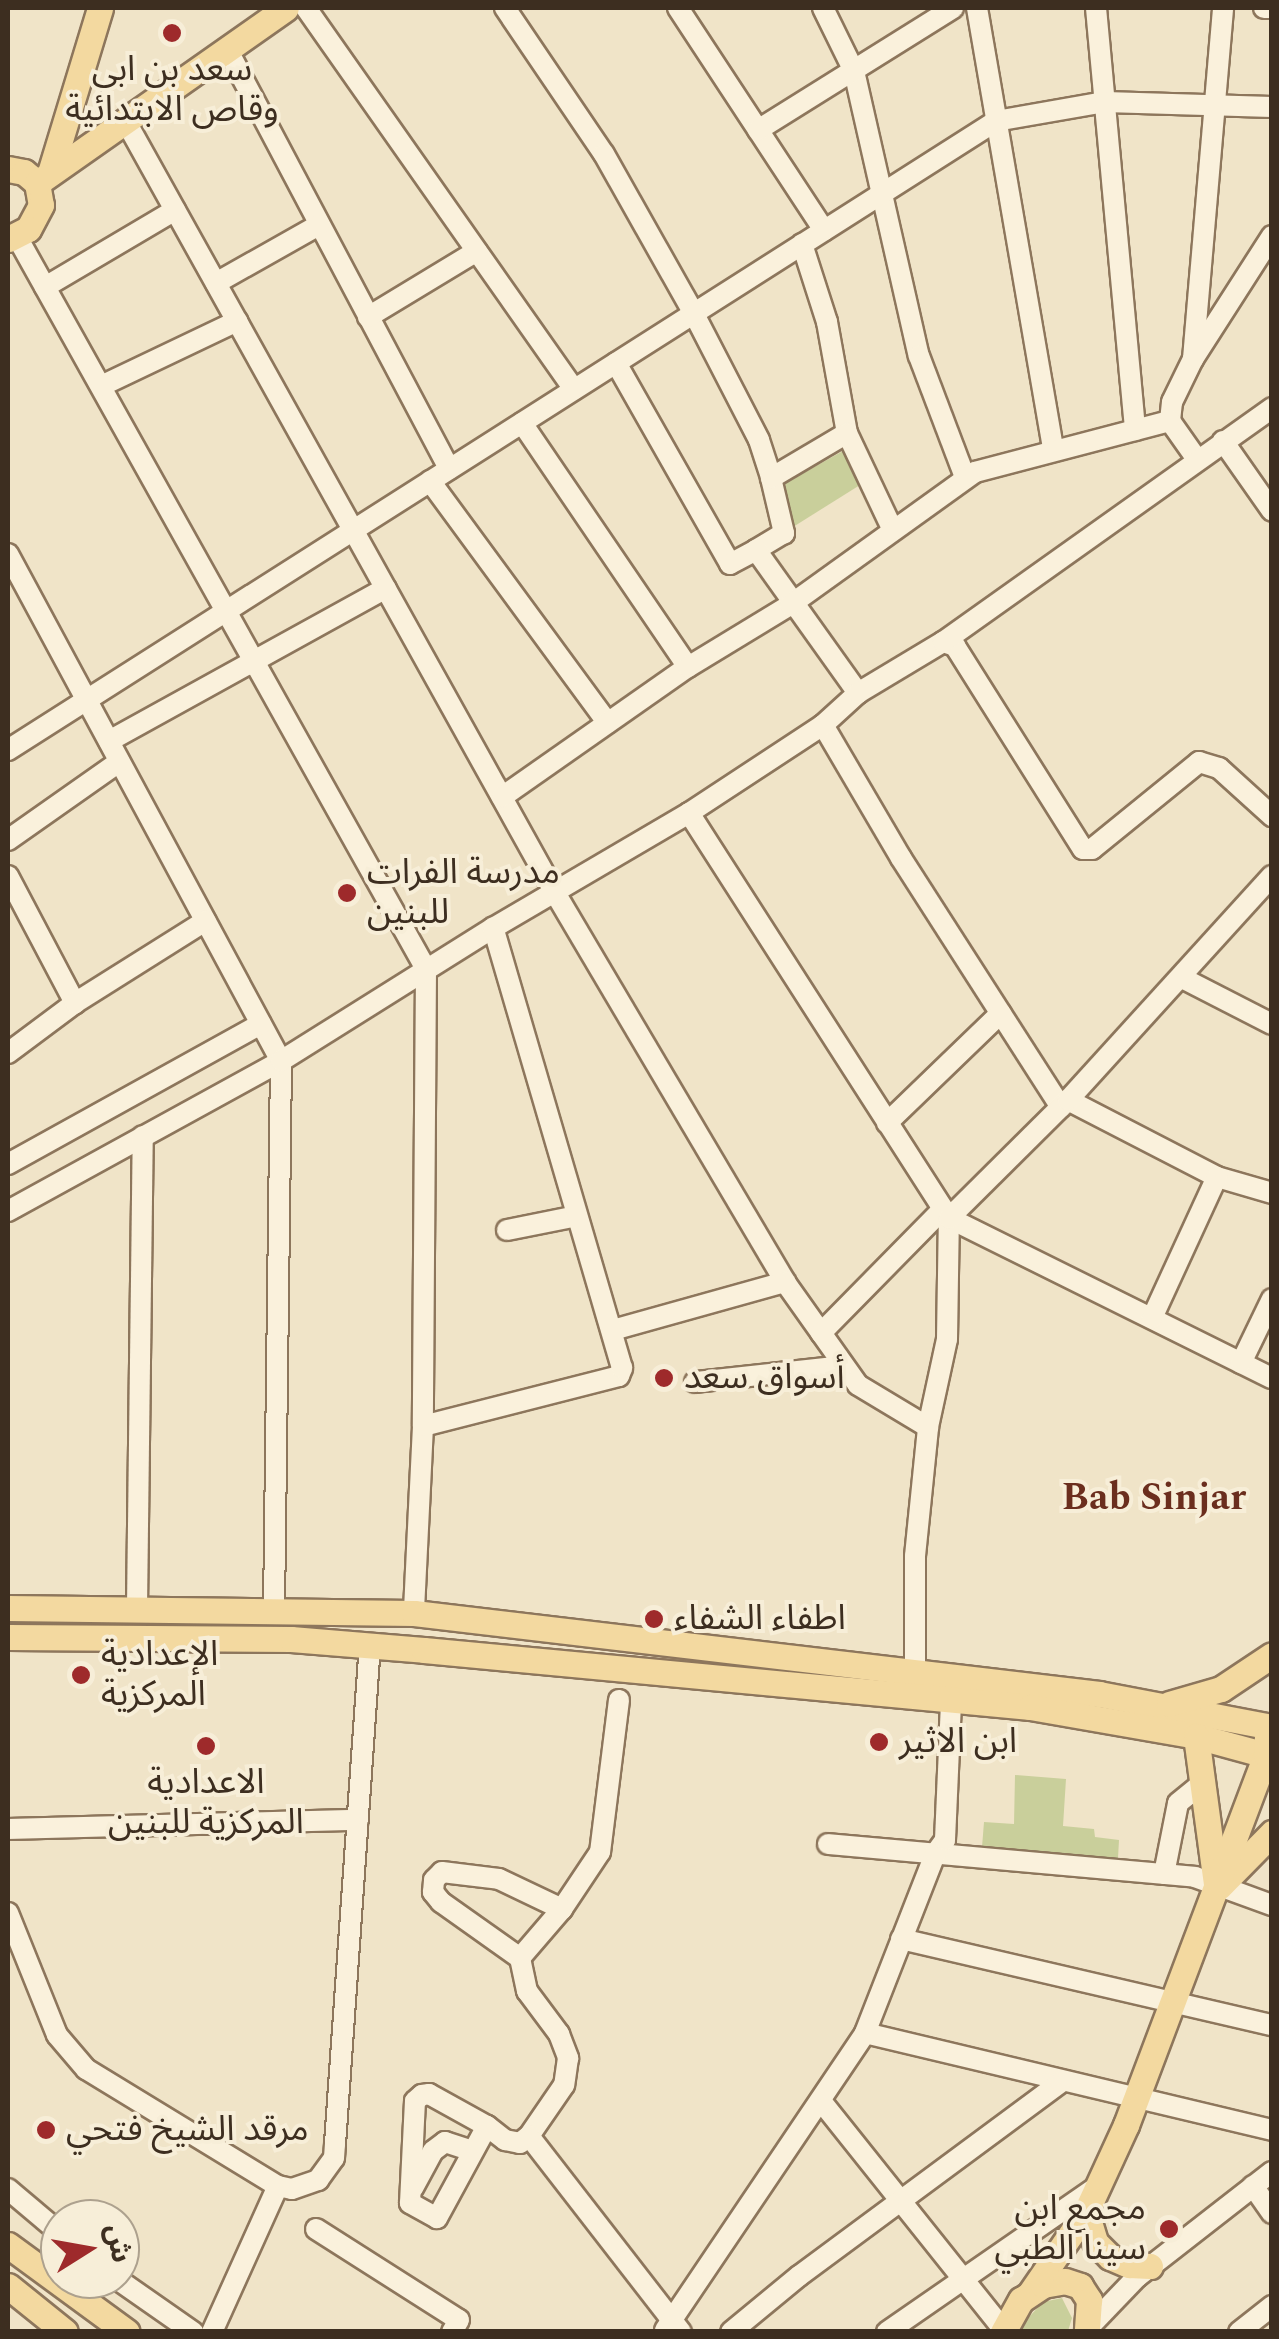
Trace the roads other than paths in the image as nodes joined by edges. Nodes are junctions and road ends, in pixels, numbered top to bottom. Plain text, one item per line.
1 (100, 8) edge
2 (286, 8) edge
3 (306, 8) edge
4 (678, 8) edge
5 (823, 8) edge
6 (977, 8) edge
7 (1096, 8) edge
8 (1223, 8) edge
9 (1264, 8) edge
10 (1272, 8) edge
11 (514, 11) edge
12 (940, 11) edge
13 (226, 49) junction
14 (854, 72) junction
15 (1105, 102) junction
16 (1215, 105) junction
17 (1272, 108) edge
18 (126, 120) junction
19 (996, 121) junction
20 (758, 130) junction
21 (8, 169) edge
22 (44, 178) junction
23 (881, 194) junction
24 (175, 210) junction
25 (320, 226) junction
26 (824, 230) junction
27 (1272, 236) edge
28 (12, 238) edge
29 (802, 244) junction
30 (477, 252) junction
31 (216, 284) junction
32 (46, 287) junction
33 (693, 312) junction
34 (368, 316) junction
35 (237, 321) junction
36 (1193, 360) junction
37 (616, 363) junction
38 (101, 386) junction
39 (574, 389) junction
40 (1272, 408) edge
41 (1170, 422) junction
42 (522, 423) junction
43 (1135, 430) junction
44 (847, 434) junction
45 (1223, 441) junction
46 (1053, 449) junction
47 (1196, 458) junction
48 (449, 469) junction
49 (965, 476) junction
50 (771, 478) junction
51 (430, 481) junction
52 (1272, 511) edge
53 (892, 528) junction
54 (353, 530) junction
55 (756, 550) junction
56 (8, 554) edge
57 (386, 588) junction
58 (790, 604) junction
59 (226, 610) junction
60 (943, 642) junction
61 (254, 660) junction
62 (688, 667) junction
63 (858, 693) junction
64 (86, 700) junction
65 (608, 723) junction
66 (822, 725) junction
67 (108, 741) junction
68 (8, 750) edge
69 (120, 762) junction
70 (502, 797) junction
71 (688, 814) junction
72 (1272, 816) edge
73 (8, 840) edge
74 (8, 876) edge
75 (1272, 876) edge
76 (554, 891) junction
77 (206, 921) junction
78 (492, 928) junction
79 (426, 968) junction
80 (1182, 978) junction
81 (75, 1003) junction
82 (1001, 1013) junction
83 (261, 1024) junction
84 (1272, 1024) edge
85 (8, 1053) edge
86 (281, 1061) junction
87 (1064, 1103) junction
88 (887, 1123) junction
89 (144, 1136) junction
90 (8, 1164) edge
91 (1217, 1176) junction
92 (1272, 1193) edge
93 (8, 1211) edge
94 (946, 1213) junction
95 (577, 1216) junction
96 (507, 1230) dead end
97 (785, 1282) junction
98 (1272, 1299) edge
99 (1152, 1318) junction
100 (613, 1330) junction
101 (821, 1333) junction
102 (1241, 1363) junction
103 (844, 1366) junction
104 (1272, 1378) edge
105 (694, 1382) dead end
106 (423, 1426) junction
107 (928, 1427) junction
108 (137, 1607) junction
109 (8, 1608) edge
110 (274, 1611) junction
111 (414, 1614) junction
112 (576, 1631) junction
113 (8, 1638) edge
114 (370, 1646) junction
115 (1272, 1655) edge
116 (571, 1664) junction
117 (915, 1676) junction
118 (619, 1700) dead end
119 (950, 1702) junction
120 (1148, 1707) junction
121 (1271, 1726) edge
122 (1196, 1736) junction
123 (1269, 1752) edge
124 (1202, 1783) junction
125 (358, 1820) junction
126 (8, 1829) edge
127 (1272, 1834) edge
128 (828, 1844) dead end
129 (935, 1854) junction
130 (1164, 1874) junction
131 (1217, 1888) junction
132 (1272, 1905) edge
133 (562, 1908) junction
134 (8, 1913) edge
135 (901, 1939) junction
136 (520, 1958) junction
137 (1174, 2002) junction
138 (1272, 2025) edge
139 (865, 2033) junction
140 (1061, 2082) junction
141 (1138, 2096) junction
142 (821, 2101) junction
143 (486, 2126) junction
144 (1272, 2130) edge
145 (528, 2136) junction
146 (473, 2151) junction
147 (1272, 2172) edge
148 (1100, 2184) junction
149 (278, 2186) junction
150 (1253, 2186) junction
151 (8, 2189) edge
152 (410, 2192) junction
153 (902, 2203) junction
154 (1086, 2212) junction
155 (1272, 2214) edge
156 (40, 2216) edge
157 (316, 2229) dead end
158 (8, 2245) edge
159 (1150, 2266) junction
160 (963, 2278) junction
161 (8, 2286) edge
162 (1032, 2292) junction
163 (140, 2295) edge
164 (1272, 2306) edge
165 (672, 2328) edge
166 (1088, 2329) edge
167 (1003, 2330) edge
168 (64, 2332) edge
169 (127, 2332) edge
170 (193, 2332) edge
171 (212, 2332) edge
172 (452, 2332) edge
173 (731, 2332) edge
174 (886, 2332) edge
175 (1239, 2332) edge

1 - 22 main road
2 - 13 main road
3 - 30 street
4 - 20 street
5 - 14 street
6 - 19 street
7 - 15 street
8 - 16 street
9 - 10 street
11 - 33 street
12 - 14 street
13 - 18 main road
13 - 25 street
14 - 20 street
14 - 23 street
15 - 16 street
15 - 19 street
15 - 43 street
16 - 17 street
16 - 36 street
18 - 22 main road
18 - 24 street
19 - 23 street
19 - 46 street
20 - 26 street
21 - 22 main road
22 - 28 main road
23 - 26 street
23 - 49 street
24 - 31 street
24 - 32 street
25 - 31 street
25 - 34 street
26 - 29 street
27 - 36 street
28 - 32 street
29 - 33 street
29 - 44 street
30 - 34 street
30 - 39 street
31 - 35 street
32 - 38 street
33 - 37 street
33 - 50 street
34 - 48 street
35 - 38 street
35 - 54 street
36 - 41 street
37 - 39 street
37 - 55 street
38 - 59 street
39 - 42 street
40 - 45 street
41 - 43 street
41 - 47 street
42 - 48 street
42 - 62 street
43 - 46 street
44 - 50 street
44 - 53 street
45 - 47 street
45 - 52 street
46 - 49 street
47 - 60 street
48 - 51 street
49 - 53 street
50 - 55 street
51 - 54 street
51 - 65 street
53 - 58 street
54 - 57 street
54 - 59 street
55 - 58 street
56 - 64 street
57 - 61 street
57 - 70 street
58 - 62 street
58 - 63 street
59 - 61 street
59 - 64 street
60 - 63 street
60 - 72 street
61 - 67 street
61 - 79 street
62 - 65 street
63 - 66 street
64 - 67 street
64 - 68 street
65 - 70 street
66 - 71 street
66 - 82 street
67 - 69 street
69 - 73 street
69 - 77 street
70 - 76 street
71 - 76 street
71 - 88 street
74 - 81 street
75 - 80 street
76 - 78 street
76 - 97 street
77 - 81 street
77 - 83 street
78 - 79 street
78 - 95 street
79 - 86 street
79 - 106 street
80 - 84 street
80 - 87 street
81 - 85 street
82 - 87 street
82 - 88 street
83 - 86 street
83 - 90 street
86 - 89 street
86 - 110 street
87 - 91 street
87 - 94 street
88 - 94 street
89 - 93 street
89 - 108 street
91 - 92 street
91 - 99 street
94 - 99 street
94 - 101 street
94 - 107 street
95 - 96 street
95 - 100 street
97 - 100 street
97 - 101 street
98 - 102 street
99 - 102 street
100 - 106 street
101 - 103 street
102 - 104 street
103 - 105 street
103 - 107 street
106 - 111 street
107 - 117 street
108 - 109 main road
108 - 110 main road
110 - 111 main road
111 - 112 main road
112 - 116 main road
112 - 117 main road
113 - 114 main road
114 - 116 main road
114 - 125 street
115 - 120 main road
116 - 119 main road
117 - 120 main road
118 - 133 street
119 - 122 main road
119 - 129 street
120 - 121 main road
121 - 123 main road
122 - 123 main road
122 - 124 main road
123 - 131 main road
124 - 130 street
124 - 131 main road
125 - 126 street
125 - 149 street
127 - 131 main road
128 - 129 street
129 - 130 street
129 - 135 street
130 - 131 street
131 - 132 street
131 - 137 main road
133 - 136 street
133 - 136 street
134 - 149 street
135 - 137 street
135 - 139 street
136 - 145 street
137 - 138 street
137 - 141 main road
139 - 140 street
139 - 142 street
140 - 141 street
140 - 153 street
141 - 144 street
141 - 148 main road
142 - 153 street
142 - 165 street
143 - 145 street
143 - 146 street
143 - 152 street
145 - 165 street
146 - 152 street
146 - 152 street
147 - 150 street
148 - 154 main road
148 - 160 street
149 - 171 street
150 - 155 street
150 - 159 street
151 - 156 street
153 - 160 street
153 - 173 street
154 - 159 main road
154 - 162 main road
157 - 172 street
158 - 169 main road
159 - 166 street
160 - 167 street
160 - 174 street
161 - 168 main road
162 - 166 main road
162 - 167 main road
163 - 170 street
164 - 175 street

